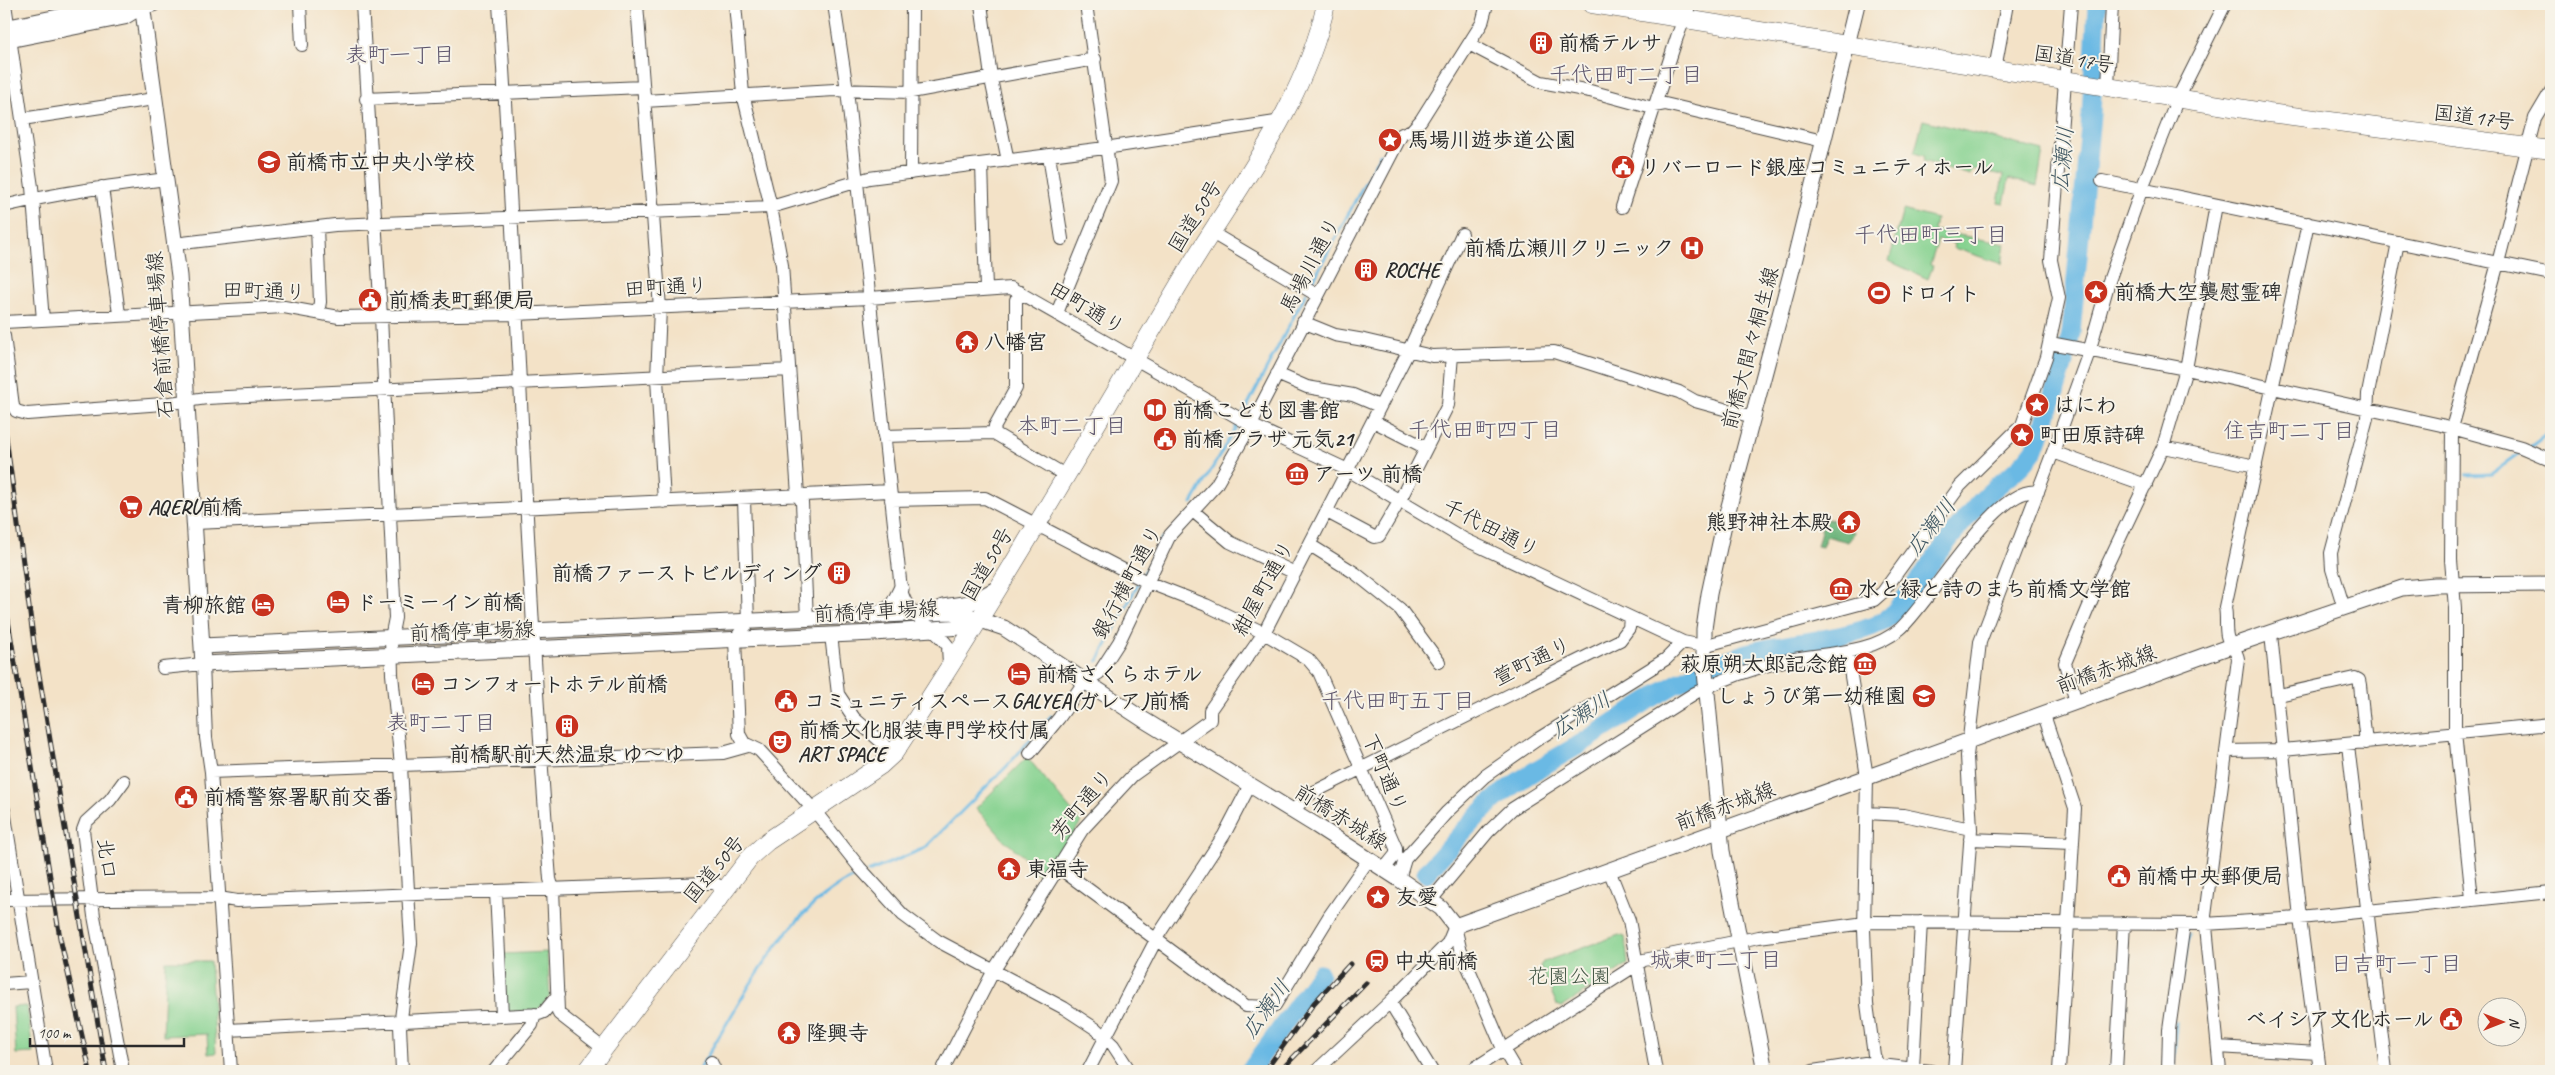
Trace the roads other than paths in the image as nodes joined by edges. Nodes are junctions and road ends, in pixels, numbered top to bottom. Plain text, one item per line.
1 (5, 4) edge
2 (146, 4) edge
3 (300, 4) edge
4 (362, 4) edge
5 (499, 4) edge
6 (636, 4) edge
7 (735, 4) edge
8 (834, 4) edge
9 (912, 4) edge
10 (981, 4) edge
11 (1086, 4) edge
12 (1326, 4) edge
13 (1487, 4) edge
14 (1592, 4) edge
15 (1857, 4) edge
16 (2006, 4) edge
17 (2071, 4) edge
18 (2112, 4) edge
19 (2225, 4) edge
20 (1687, 12) edge
21 (6, 34) edge
22 (1470, 44) junction
23 (302, 45) dead end
24 (1847, 46) junction
25 (1095, 60) junction
26 (1996, 69) junction
27 (991, 78) junction
28 (2072, 82) junction
29 (643, 87) junction
30 (2104, 87) junction
31 (846, 90) junction
32 (2551, 91) edge
33 (911, 92) junction
34 (505, 94) junction
35 (744, 94) junction
36 (2178, 98) junction
37 (154, 99) junction
38 (366, 99) junction
39 (644, 101) junction
40 (1656, 106) junction
41 (22, 119) junction
42 (1282, 121) junction
43 (1823, 141) junction
44 (2528, 147) junction
45 (1106, 148) junction
46 (2551, 150) edge
47 (1049, 155) junction
48 (1008, 161) junction
49 (982, 165) junction
50 (910, 173) junction
51 (166, 179) junction
52 (2102, 181) dead end
53 (857, 182) junction
54 (102, 187) junction
55 (2142, 188) junction
56 (33, 198) junction
57 (2216, 205) junction
58 (4, 206) edge
59 (1622, 206) dead end
60 (771, 207) junction
61 (653, 212) junction
62 (513, 217) junction
63 (2308, 223) junction
64 (376, 224) junction
65 (317, 227) junction
66 (1212, 233) junction
67 (1462, 234) dead end
68 (1062, 239) dead end
69 (2398, 242) junction
70 (174, 244) junction
71 (2498, 263) junction
72 (2551, 274) edge
73 (986, 289) junction
74 (1311, 291) junction
75 (1020, 292) junction
76 (869, 298) junction
77 (784, 301) junction
78 (660, 308) junction
79 (181, 311) junction
80 (318, 313) junction
81 (1058, 313) junction
82 (119, 314) junction
83 (516, 314) junction
84 (381, 316) junction
85 (43, 320) junction
86 (4, 322) edge
87 (1303, 322) junction
88 (4, 336) edge
89 (2054, 344) junction
90 (1408, 350) junction
91 (2086, 351) junction
92 (1452, 355) junction
93 (1134, 360) junction
94 (2186, 369) junction
95 (789, 370) junction
96 (1277, 374) junction
97 (657, 378) junction
98 (519, 384) junction
99 (2273, 388) junction
100 (384, 390) junction
101 (186, 400) junction
102 (1379, 406) junction
103 (2368, 408) junction
104 (1753, 417) junction
105 (1372, 421) junction
106 (1251, 425) junction
107 (2452, 428) junction
108 (994, 433) junction
109 (884, 436) junction
110 (2162, 447) junction
111 (1426, 448) junction
112 (2054, 452) junction
113 (2551, 460) edge
114 (2256, 466) junction
115 (1348, 470) junction
116 (1065, 475) junction
117 (2146, 485) junction
118 (2038, 492) junction
119 (798, 495) junction
120 (891, 495) junction
121 (744, 499) junction
122 (664, 502) junction
123 (1399, 502) junction
124 (526, 510) junction
125 (1194, 512) junction
126 (1327, 512) junction
127 (390, 515) junction
128 (195, 524) junction
129 (1036, 525) junction
130 (1310, 545) junction
131 (1295, 573) junction
132 (1147, 582) junction
133 (2551, 584) edge
134 (2453, 585) junction
135 (999, 587) junction
136 (902, 593) junction
137 (2344, 608) junction
138 (909, 615) junction
139 (867, 618) junction
140 (1630, 618) junction
141 (808, 620) junction
142 (980, 620) junction
143 (748, 623) junction
144 (932, 629) junction
145 (898, 631) junction
146 (534, 632) junction
147 (1264, 633) junction
148 (2271, 634) junction
149 (831, 635) junction
150 (391, 638) junction
151 (735, 639) junction
152 (1683, 642) junction
153 (202, 646) junction
154 (2232, 646) junction
155 (534, 650) junction
156 (1847, 651) junction
157 (1703, 654) junction
158 (391, 655) junction
159 (1440, 662) dead end
160 (203, 664) junction
161 (162, 668) dead end
162 (949, 670) junction
163 (1085, 681) junction
164 (1706, 684) junction
165 (2279, 695) junction
166 (2076, 702) junction
167 (2044, 715) junction
168 (1210, 720) joint
169 (2551, 724) edge
170 (2455, 733) junction
171 (1181, 741) junction
172 (1969, 742) junction
173 (2366, 744) junction
174 (2348, 745) junction
175 (748, 746) junction
176 (2283, 750) junction
177 (2226, 751) junction
178 (894, 752) junction
179 (1030, 753) dead end
180 (540, 760) junction
181 (402, 766) junction
182 (1359, 768) junction
183 (211, 772) junction
184 (1867, 777) junction
185 (124, 781) dead end
186 (1250, 785) junction
187 (4, 810) edge
188 (814, 810) junction
189 (1292, 811) junction
190 (1867, 813) junction
191 (1720, 831) junction
192 (1970, 834) junction
193 (2073, 843) junction
194 (1402, 853) junction
195 (1369, 859) junction
196 (1058, 867) junction
197 (1384, 869) junction
198 (1609, 870) junction
199 (1399, 878) junction
200 (553, 889) junction
201 (724, 889) junction
202 (496, 892) junction
203 (2551, 892) edge
204 (408, 894) junction
205 (92, 898) junction
206 (219, 898) junction
207 (2472, 899) junction
208 (4, 900) edge
209 (19, 900) junction
210 (1431, 900) junction
211 (2366, 910) junction
212 (2300, 918) junction
213 (1864, 922) junction
214 (1921, 922) junction
215 (2068, 923) junction
216 (2124, 923) junction
217 (1965, 924) junction
218 (2184, 924) junction
219 (2205, 924) junction
220 (1455, 926) junction
221 (1156, 940) junction
222 (1740, 941) junction
223 (1637, 964) junction
224 (994, 970) junction
225 (32, 982) junction
226 (4, 984) edge
227 (558, 995) junction
228 (1390, 1002) junction
229 (535, 1014) junction
230 (502, 1015) junction
231 (402, 1020) junction
232 (228, 1030) junction
233 (1106, 1037) junction
234 (2218, 1047) junction
235 (604, 1049) junction
236 (1503, 1049) junction
237 (2318, 1053) junction
238 (1879, 1068) edge
239 (1912, 1068) junction
240 (46, 1071) edge
241 (123, 1071) edge
242 (232, 1071) edge
243 (402, 1071) edge
244 (494, 1071) edge
245 (587, 1071) edge
246 (942, 1071) edge
247 (1088, 1071) edge
248 (1130, 1071) edge
249 (1316, 1071) edge
250 (1432, 1071) edge
251 (1470, 1071) edge
252 (1516, 1071) edge
253 (1656, 1071) edge
254 (1765, 1071) edge
255 (1814, 1071) edge
256 (1931, 1071) edge
257 (1954, 1071) edge
258 (2059, 1071) edge
259 (2116, 1071) edge
260 (2168, 1071) edge
261 (2220, 1071) edge
262 (2320, 1071) edge
263 (2386, 1071) edge

1 - 21 street
2 - 21 main road
2 - 37 main road, 石倉前橋停車場線
3 - 23 street
4 - 38 street
5 - 34 street
6 - 29 street
7 - 35 street
8 - 31 street
9 - 33 street
10 - 27 street
11 - 25 street
12 - 42 highway, 国道50号
13 - 22 street, 馬場川通り
14 - 20 highway, 国道17号
15 - 24 main road, 前橋大間々桐生線
16 - 26 street
17 - 28 street
18 - 30 street
19 - 36 street
20 - 24 highway, 国道17号
20 - 40 street
21 - 41 street
22 - 40 street
22 - 74 street, 馬場川通り
24 - 26 highway, 国道17号
24 - 43 main road, 前橋大間々桐生線
25 - 27 street
25 - 45 street
26 - 28 highway, 国道17号
27 - 33 street
27 - 48 street
28 - 30 highway, 国道17号
28 - 89 street
29 - 34 street
29 - 39 street
30 - 36 highway, 国道17号
31 - 33 street
31 - 35 street
31 - 53 street
32 - 44 street
33 - 50 street
34 - 38 street
34 - 62 street
35 - 39 street
35 - 60 street
36 - 44 highway, 国道17号
36 - 55 street
37 - 41 street
37 - 51 main road, 石倉前橋停車場線
38 - 64 street
39 - 61 street
40 - 43 street
40 - 59 street
41 - 56 street
42 - 45 street
42 - 66 highway, 国道50号
43 - 104 main road, 前橋大間々桐生線
44 - 46 highway, 国道17号
44 - 71 street
45 - 47 street
45 - 81 street
47 - 48 street
47 - 68 street
48 - 49 street
49 - 50 street
49 - 73 street
50 - 53 street
51 - 54 street
51 - 70 main road, 石倉前橋停車場線
52 - 55 street
53 - 60 street
53 - 76 street
54 - 56 street
54 - 82 street
55 - 57 street
55 - 91 street
56 - 58 street
56 - 85 street
57 - 63 street
57 - 94 street
60 - 61 street
60 - 77 street
61 - 62 street
61 - 78 street
62 - 64 street
62 - 83 street
63 - 69 street
63 - 99 street
64 - 65 street
64 - 84 street
65 - 70 street
65 - 80 street
66 - 74 street
66 - 93 highway, 国道50号
67 - 90 street, 紺屋町通り
69 - 71 street
69 - 103 street
70 - 79 main road, 石倉前橋停車場線
71 - 72 street
71 - 107 street
73 - 75 street, 田町通り
73 - 76 street, 田町通り
74 - 87 street, 馬場川通り
75 - 81 street, 田町通り
75 - 108 street
76 - 77 street, 田町通り
76 - 109 street
77 - 78 street, 田町通り
77 - 95 street
78 - 83 street, 田町通り
78 - 97 street
79 - 80 street, 田町通り
79 - 82 street, 田町通り
79 - 101 main road, 石倉前橋停車場線
80 - 84 street, 田町通り
81 - 93 street, 田町通り
82 - 85 street, 田町通り
83 - 84 street, 田町通り
83 - 98 street
84 - 100 street
85 - 86 street, 田町通り
87 - 90 street
87 - 96 street, 馬場川通り
88 - 101 street
89 - 91 street
89 - 157 street
90 - 92 street
90 - 102 street, 紺屋町通り
91 - 94 street
91 - 112 street
92 - 104 street
92 - 111 street
93 - 106 street, 千代田通り
93 - 116 highway, 国道50号
94 - 99 street
94 - 110 street
95 - 97 street
95 - 119 street
96 - 102 street
96 - 106 street, 馬場川通り
97 - 98 street
97 - 122 street
98 - 100 street
98 - 124 street
99 - 103 street
99 - 114 street
100 - 101 street
100 - 127 street
101 - 128 main road, 石倉前橋停車場線
102 - 105 street, 紺屋町通り
103 - 107 street
103 - 137 street
104 - 157 main road, 前橋大間々桐生線
105 - 111 street
105 - 115 street, 紺屋町通り
106 - 115 street, 千代田通り
106 - 125 street, 銀行横町通り
107 - 113 street
107 - 134 street
108 - 109 street
108 - 116 street
109 - 120 street
110 - 114 street
110 - 117 street
111 - 123 street
112 - 117 street
112 - 118 street
114 - 154 street
115 - 123 street, 千代田通り
115 - 126 street, 紺屋町通り
116 - 129 highway, 国道50号
117 - 166 street
118 - 156 street
118 - 172 street
119 - 120 street
119 - 121 street
119 - 141 street
120 - 129 street
120 - 136 street
121 - 122 street
121 - 143 street
122 - 124 street
123 - 126 street
123 - 140 street, 千代田通り
124 - 127 street
124 - 146 street
125 - 131 street
125 - 132 street, 銀行横町通り
126 - 130 street, 紺屋町通り
127 - 128 street
127 - 150 street
128 - 153 main road, 石倉前橋停車場線
129 - 132 street
129 - 135 highway, 国道50号
130 - 131 street, 紺屋町通り
130 - 159 street
131 - 147 street, 紺屋町通り
132 - 147 street
132 - 163 street, 銀行横町通り
133 - 134 main road, 前橋赤城線
134 - 137 main road, 前橋赤城線
134 - 170 street
135 - 138 main road
135 - 142 highway, 国道50号
136 - 138 main road
136 - 139 main road
137 - 148 main road, 前橋赤城線
138 - 139 main road, 前橋停車場線
138 - 142 main road, 前橋停車場線
138 - 144 street
138 - 145 main road
139 - 141 main road, 前橋停車場線
140 - 152 street, 千代田通り
140 - 182 street, 萱町通り
141 - 143 main road, 前橋停車場線
142 - 144 main road, 前橋停車場線
142 - 162 highway, 国道50号
142 - 163 main road, 前橋赤城線
143 - 146 main road, 前橋停車場線
143 - 151 street
144 - 145 main road, 前橋停車場線
144 - 162 street
145 - 149 main road, 前橋停車場線
146 - 150 main road, 前橋停車場線
146 - 155 street
147 - 168 street, 紺屋町通り
147 - 182 street, 下町通り
148 - 154 main road, 前橋赤城線
148 - 165 street
149 - 151 main road, 前橋停車場線
149 - 178 street
150 - 153 main road, 前橋停車場線
150 - 158 street
151 - 155 main road, 前橋停車場線
151 - 175 street
152 - 157 street, 千代田通り
152 - 194 street
153 - 160 main road, 石倉前橋停車場線
154 - 166 main road, 前橋赤城線
154 - 177 street
155 - 158 main road, 前橋停車場線
155 - 180 street
156 - 164 street
156 - 184 street
157 - 164 main road, 前橋大間々桐生線
158 - 160 main road, 前橋停車場線
158 - 181 street
160 - 161 street
160 - 183 street
162 - 178 highway, 国道50号
163 - 171 main road, 前橋赤城線
163 - 179 street, 銀行横町通り
164 - 191 main road
164 - 210 street
165 - 173 street
165 - 176 street
166 - 167 main road, 前橋赤城線
167 - 172 main road, 前橋赤城線
167 - 193 street
168 - 171 street, 芳町通り
169 - 170 street
170 - 173 street
170 - 207 street
171 - 186 main road, 前橋赤城線
171 - 196 street, 芳町通り
172 - 184 main road, 前橋赤城線
172 - 192 street
173 - 174 street
174 - 176 street
174 - 211 street
175 - 180 street
175 - 188 street
176 - 177 street
176 - 212 street
177 - 219 street
178 - 188 highway, 国道50号
180 - 181 street
180 - 200 street
181 - 183 street
181 - 204 street
182 - 189 street, 萱町通り
182 - 194 street, 下町通り
183 - 206 street
184 - 190 street
184 - 191 main road, 前橋赤城線
185 - 205 street, 北口
186 - 189 main road, 前橋赤城線
186 - 221 street
187 - 209 street
188 - 201 highway, 国道50号
188 - 224 street
189 - 195 main road, 前橋赤城線
190 - 192 street
190 - 213 street
191 - 198 main road, 前橋赤城線
191 - 222 main road
192 - 193 street
192 - 217 street
193 - 215 street
194 - 197 street
194 - 199 street
195 - 197 main road, 前橋赤城線
195 - 221 street
196 - 221 street
196 - 224 street, 芳町通り
197 - 199 main road, 前橋赤城線
198 - 220 main road, 前橋赤城線
198 - 223 street
199 - 210 main road, 前橋赤城線
200 - 201 street
200 - 202 street
200 - 227 street
201 - 235 highway, 国道50号
202 - 204 street
202 - 230 street
203 - 207 street
204 - 206 street
204 - 231 street
205 - 206 street
205 - 209 street
205 - 241 street, 北口
206 - 232 street
207 - 211 street
208 - 209 street
209 - 225 street
210 - 220 main road, 前橋赤城線
211 - 212 street
211 - 263 street
212 - 219 street
212 - 237 street
213 - 214 street
213 - 222 street
213 - 238 street
214 - 217 street
214 - 239 street
215 - 216 street
215 - 217 street
215 - 258 street
216 - 218 street
216 - 259 street
217 - 257 street
218 - 219 street
218 - 260 street
219 - 234 street
220 - 228 street
220 - 236 street
221 - 233 street
222 - 223 street
222 - 254 main road
223 - 236 street
223 - 253 street
224 - 233 street
224 - 246 street, 芳町通り
225 - 226 street
225 - 240 street
227 - 229 street
227 - 235 street
228 - 249 street
228 - 250 street
229 - 230 street
229 - 244 street
230 - 231 street
231 - 232 street
231 - 243 street
232 - 242 street
233 - 247 street
233 - 248 street
234 - 237 street
234 - 261 street
235 - 245 highway, 国道50号
236 - 251 street
236 - 252 street
237 - 262 street
238 - 239 street
238 - 255 street
239 - 256 street

